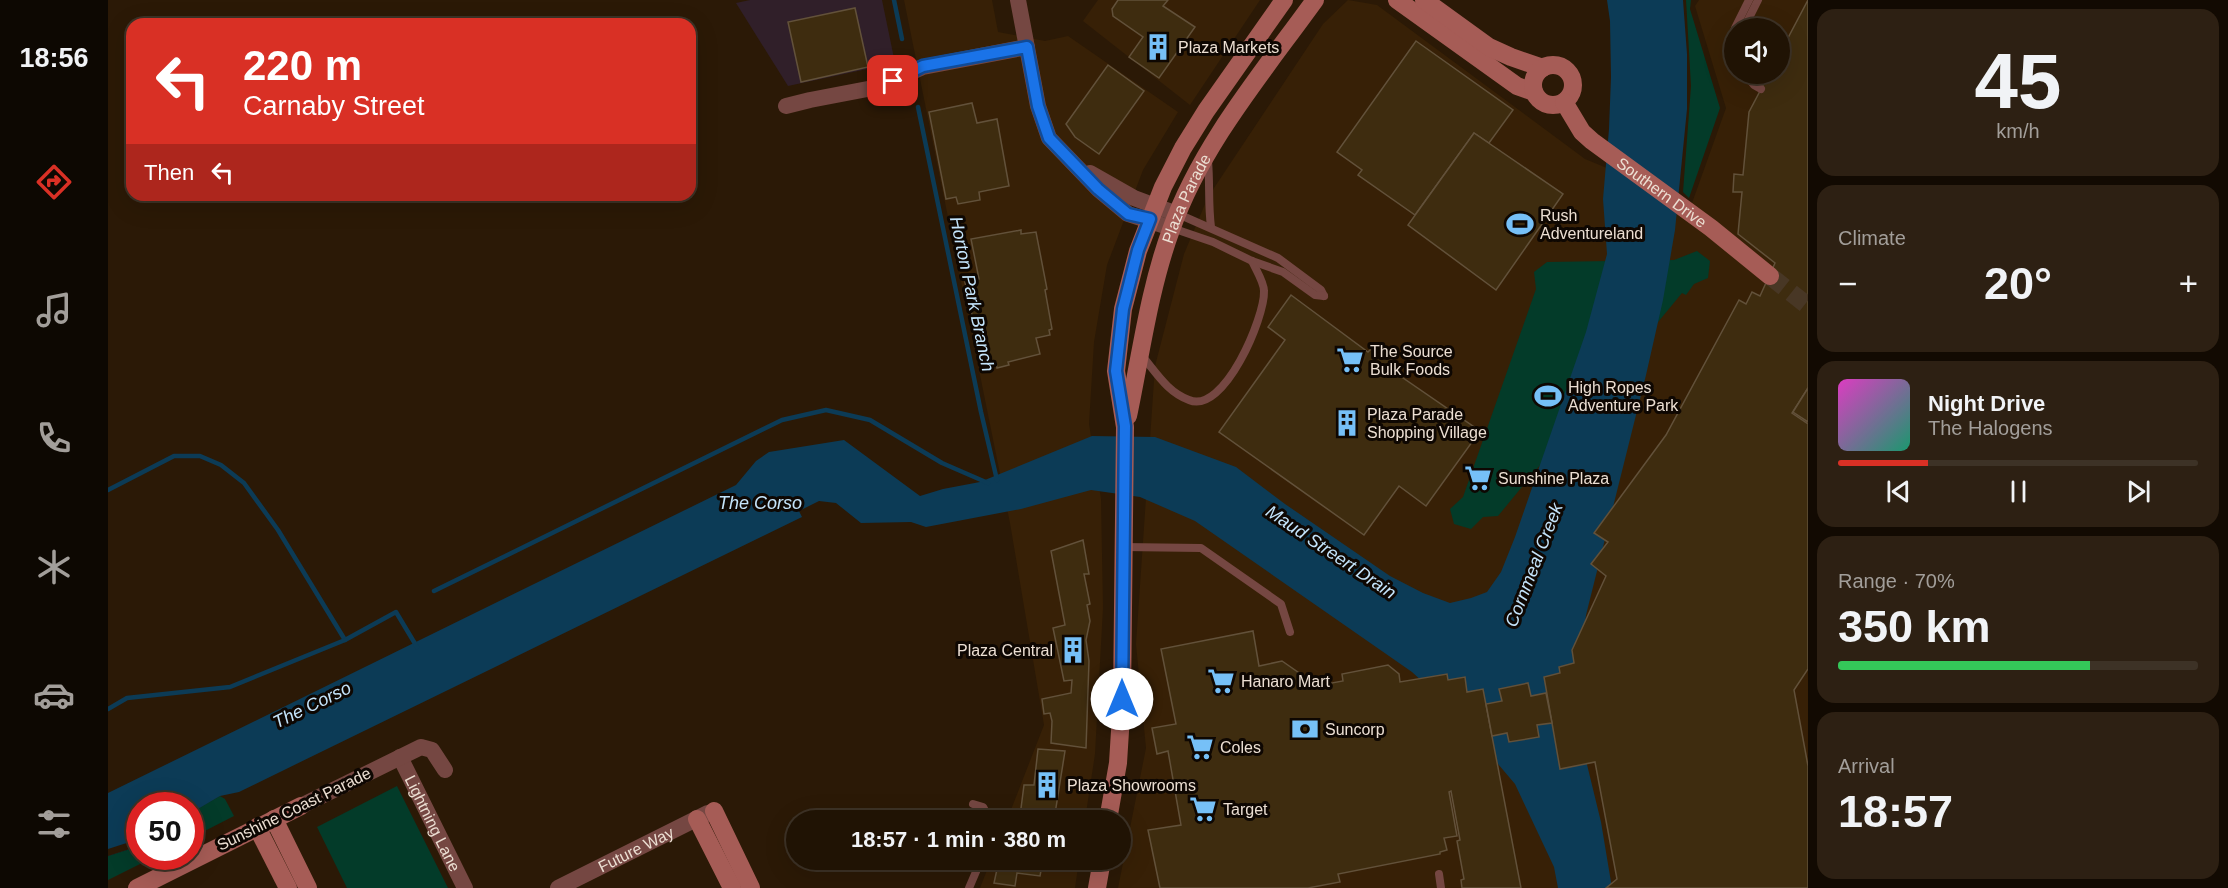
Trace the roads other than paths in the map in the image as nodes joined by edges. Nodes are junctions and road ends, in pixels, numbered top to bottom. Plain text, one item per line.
1 (1018, 0) edge
2 (1284, 0) edge
3 (1316, 0) edge
4 (1397, 0) edge
5 (1424, 0) edge
6 (1749, 0) edge
7 (1758, 0) edge
8 (1740, 18) edge
9 (1749, 18) edge
10 (1027, 47) junction
11 (1543, 68) junction
12 (1753, 84) edge
13 (1761, 89) dead end
14 (1533, 92) junction
15 (1564, 102) junction
16 (786, 106) dead end
17 (1207, 154) junction
18 (1153, 212) junction
19 (1174, 221) junction
20 (1211, 227) junction
21 (1252, 261) junction
22 (1770, 276) tunnel mouth
23 (1139, 353) junction
24 (1125, 426) junction
25 (1123, 548) junction
26 (1290, 632) dead end
27 (400, 757) junction
28 (445, 770) dead end
29 (973, 804) dead end
30 (301, 806) joint
31 (985, 810) edge
32 (1110, 810) edge
33 (714, 811) joint
34 (697, 819) junction
35 (265, 823) junction
36 (977, 870) edge
37 (1100, 870) edge
38 (1439, 874) dead end
39 (585, 882) edge
40 (137, 888) edge
41 (288, 888) edge
42 (308, 888) edge
43 (465, 888) edge
44 (558, 888) edge
45 (732, 888) edge
46 (751, 888) edge
47 (969, 888) edge
48 (1097, 888) edge
49 (1441, 888) edge

1 - 10 street
2 - 18 main road, Plaza Parade
3 - 17 main road, Plaza Parade
4 - 14 main road
5 - 11 main road
6 - 8 lane
7 - 9 lane
10 - 16 street
10 - 18 street
11 - 14 main road
11 - 15 main road
12 - 13 lane
14 - 15 main road
15 - 22 main road, Southern Drive
17 - 19 main road, Plaza Parade
17 - 20 lane
18 - 19 street
18 - 24 main road, Plaza Parade
19 - 20 lane
19 - 21 lane
19 - 23 main road, Plaza Parade
20 - 21 lane
21 - 23 lane
23 - 24 main road, Plaza Parade
24 - 25 main road, Plaza Parade
25 - 26 lane
25 - 32 main road, Plaza Parade
27 - 28 street, Sunshine Coast Parade
27 - 30 street, Sunshine Coast Parade
27 - 43 street, Lightning Lane
29 - 31 lane
30 - 35 main road, Sunshine Coast Parade
33 - 34 street, Future Way
33 - 46 main road
34 - 39 street, Future Way
34 - 45 main road
35 - 40 main road, Sunshine Coast Parade
35 - 41 main road
35 - 42 main road
36 - 47 lane
37 - 48 main road
38 - 49 lane
39 - 44 street, Future Way

